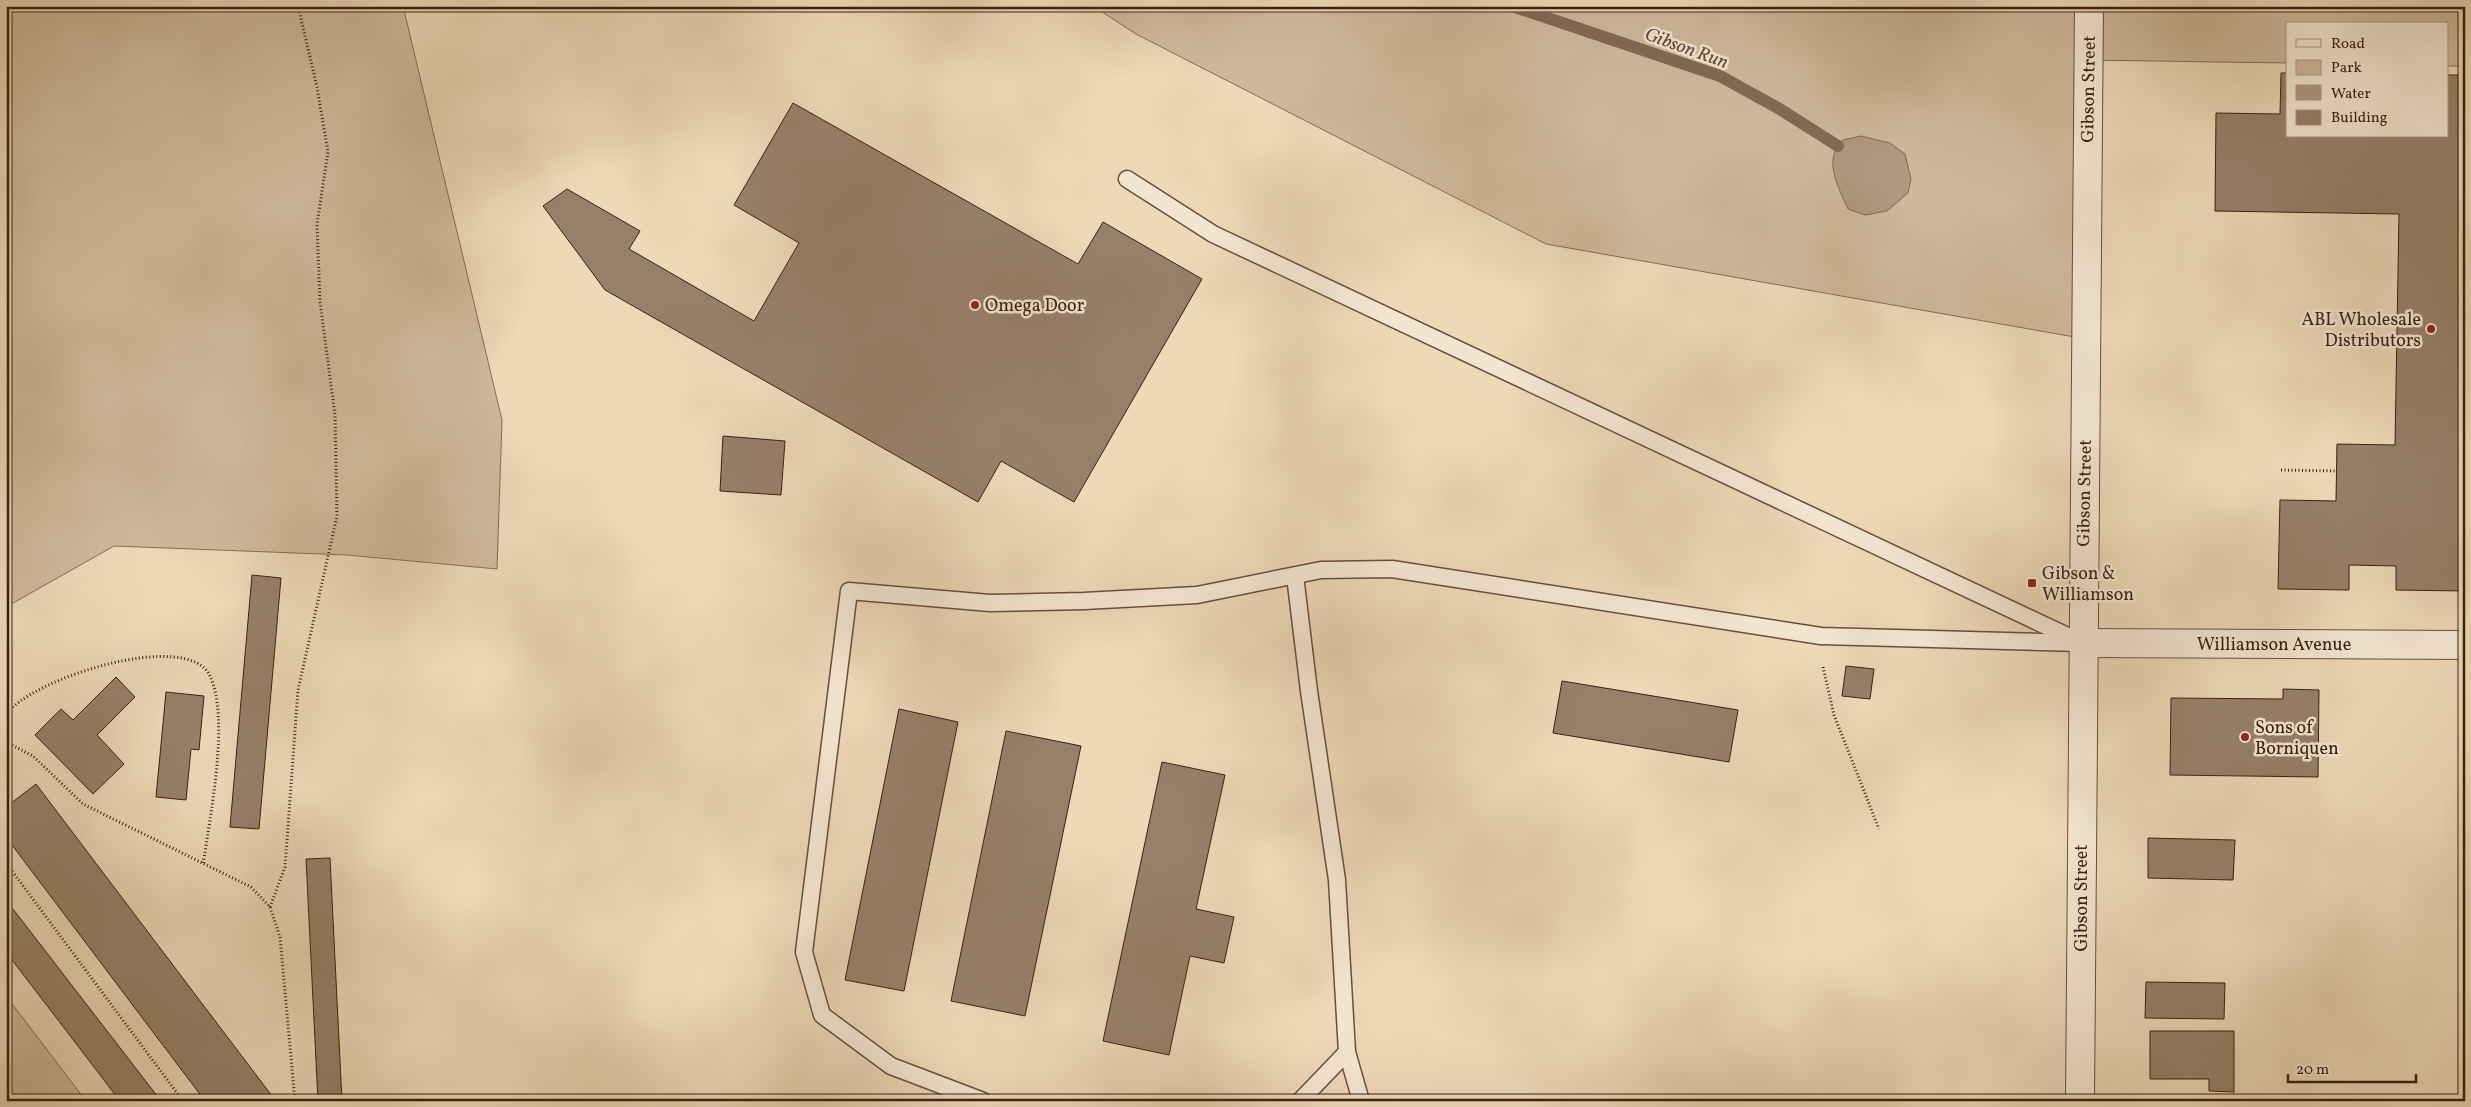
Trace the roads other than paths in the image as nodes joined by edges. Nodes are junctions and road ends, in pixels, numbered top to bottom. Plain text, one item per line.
1 (2089, 6) edge
2 (1127, 179) dead end
3 (1296, 576) junction
4 (2082, 643) junction
5 (2465, 645) edge
6 (1347, 1052) junction
7 (983, 1101) edge
8 (1300, 1101) edge
9 (1361, 1101) edge
10 (2080, 1101) edge

1 - 4 street, Gibson Street
2 - 4 lane
3 - 4 lane
3 - 6 lane
3 - 7 lane
4 - 5 street, Williamson Avenue
4 - 10 street, Gibson Street
6 - 8 lane
6 - 9 lane

